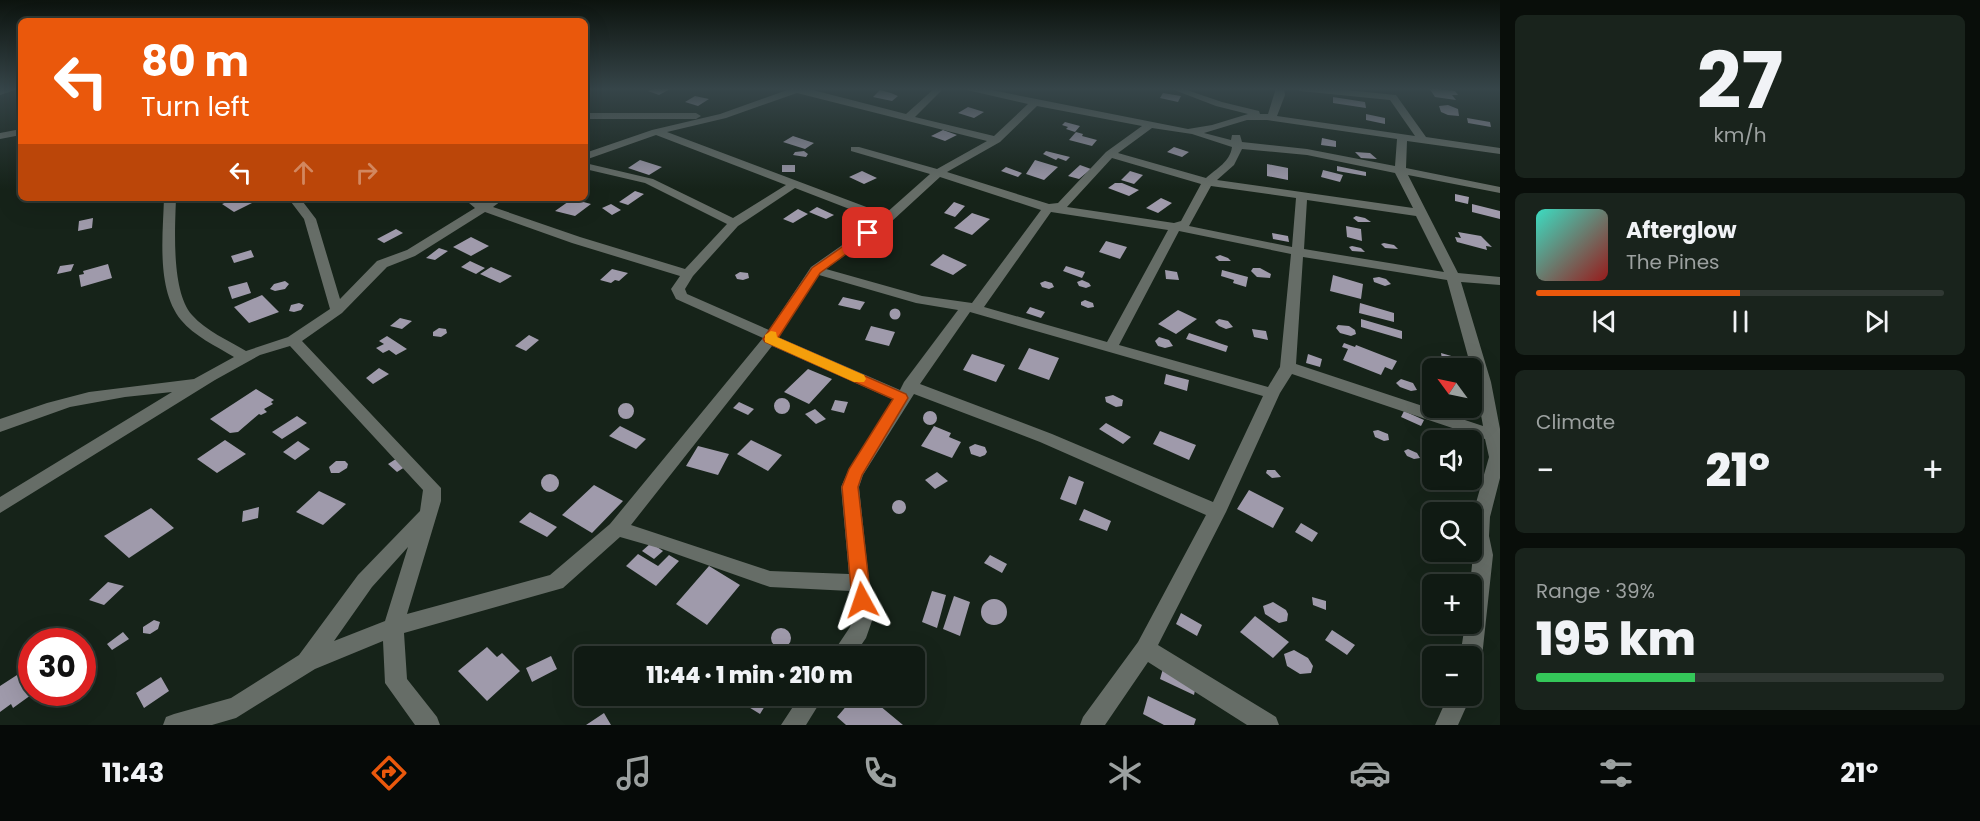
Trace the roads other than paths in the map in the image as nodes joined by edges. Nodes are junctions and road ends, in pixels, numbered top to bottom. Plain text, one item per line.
1 (699, 122) edge
2 (920, 122) edge
3 (1015, 122) edge
4 (1133, 122) edge
5 (1300, 122) edge
6 (1410, 122) edge
7 (1233, 123) joint
8 (1150, 125) junction
9 (656, 132) junction
10 (1188, 132) junction
11 (18, 133) edge
12 (0, 136) edge
13 (1402, 138) junction
14 (996, 140) junction
15 (1424, 141) junction
16 (1238, 145) junction
17 (855, 149) dead end
18 (1500, 151) edge
19 (1110, 154) junction
20 (588, 156) edge
21 (588, 167) edge
22 (1400, 171) junction
23 (938, 173) junction
24 (1208, 182) junction
25 (794, 185) junction
26 (1500, 190) edge
27 (1302, 196) junction
28 (170, 201) edge
29 (296, 201) edge
30 (473, 201) edge
31 (493, 201) edge
32 (482, 207) junction
33 (1048, 208) junction
34 (1422, 213) junction
35 (887, 219) junction
36 (734, 223) junction
37 (1175, 227) junction
38 (1298, 252) junction
39 (816, 270) junction
40 (688, 274) junction
41 (1453, 277) junction
42 (1500, 281) edge
43 (967, 307) junction
44 (337, 310) junction
45 (770, 337) junction
46 (292, 340) junction
47 (1110, 349) junction
48 (244, 357) junction
49 (1288, 367) junction
50 (210, 376) junction
51 (905, 392) junction
52 (1272, 393) junction
53 (0, 426) edge
54 (1492, 435) junction
55 (0, 506) edge
56 (1217, 512) junction
57 (426, 515) junction
58 (617, 529) junction
59 (860, 583) junction
60 (393, 627) junction
61 (848, 646) edge
62 (1472, 646) edge
63 (1145, 649) junction
64 (307, 662) junction
65 (806, 706) edge
66 (1455, 706) edge
67 (174, 725) edge
68 (429, 725) edge
69 (792, 725) edge
70 (1091, 725) edge
71 (1268, 725) edge
72 (1446, 725) edge

1 - 9 street
2 - 14 street
3 - 14 street
4 - 8 street
5 - 13 street
6 - 15 street
7 - 10 street
7 - 16 street
8 - 10 street
8 - 19 street
9 - 20 street
9 - 25 street
10 - 16 street
11 - 12 street
13 - 15 street
13 - 22 street
14 - 23 street
15 - 18 street
16 - 22 street
16 - 24 street
17 - 23 street
19 - 24 street
19 - 33 street
21 - 36 street
22 - 26 street
22 - 34 street
23 - 33 street
23 - 35 street
24 - 27 street
24 - 37 street
25 - 35 street
25 - 36 street
27 - 34 street
27 - 38 street
28 - 48 street
29 - 44 street
30 - 32 street
31 - 32 street
32 - 40 street
32 - 44 street
33 - 37 street
33 - 43 street
34 - 41 street
35 - 39 street
36 - 40 street
37 - 38 street
37 - 47 street
38 - 41 street
38 - 49 street
39 - 43 street
39 - 45 street
40 - 45 street
41 - 42 street
41 - 54 street
43 - 47 street
43 - 51 street
44 - 46 street
45 - 51 street
45 - 58 street
46 - 48 street
46 - 57 street
47 - 52 street
48 - 50 street
49 - 52 street
49 - 54 street
50 - 53 street
50 - 55 street
51 - 56 street
51 - 59 street
52 - 56 street
54 - 62 street
56 - 63 street
57 - 60 street
57 - 64 street
58 - 59 street
58 - 60 street
59 - 61 street
60 - 64 street
60 - 68 street
63 - 70 street
63 - 71 street
64 - 67 street
65 - 69 street
66 - 72 street

